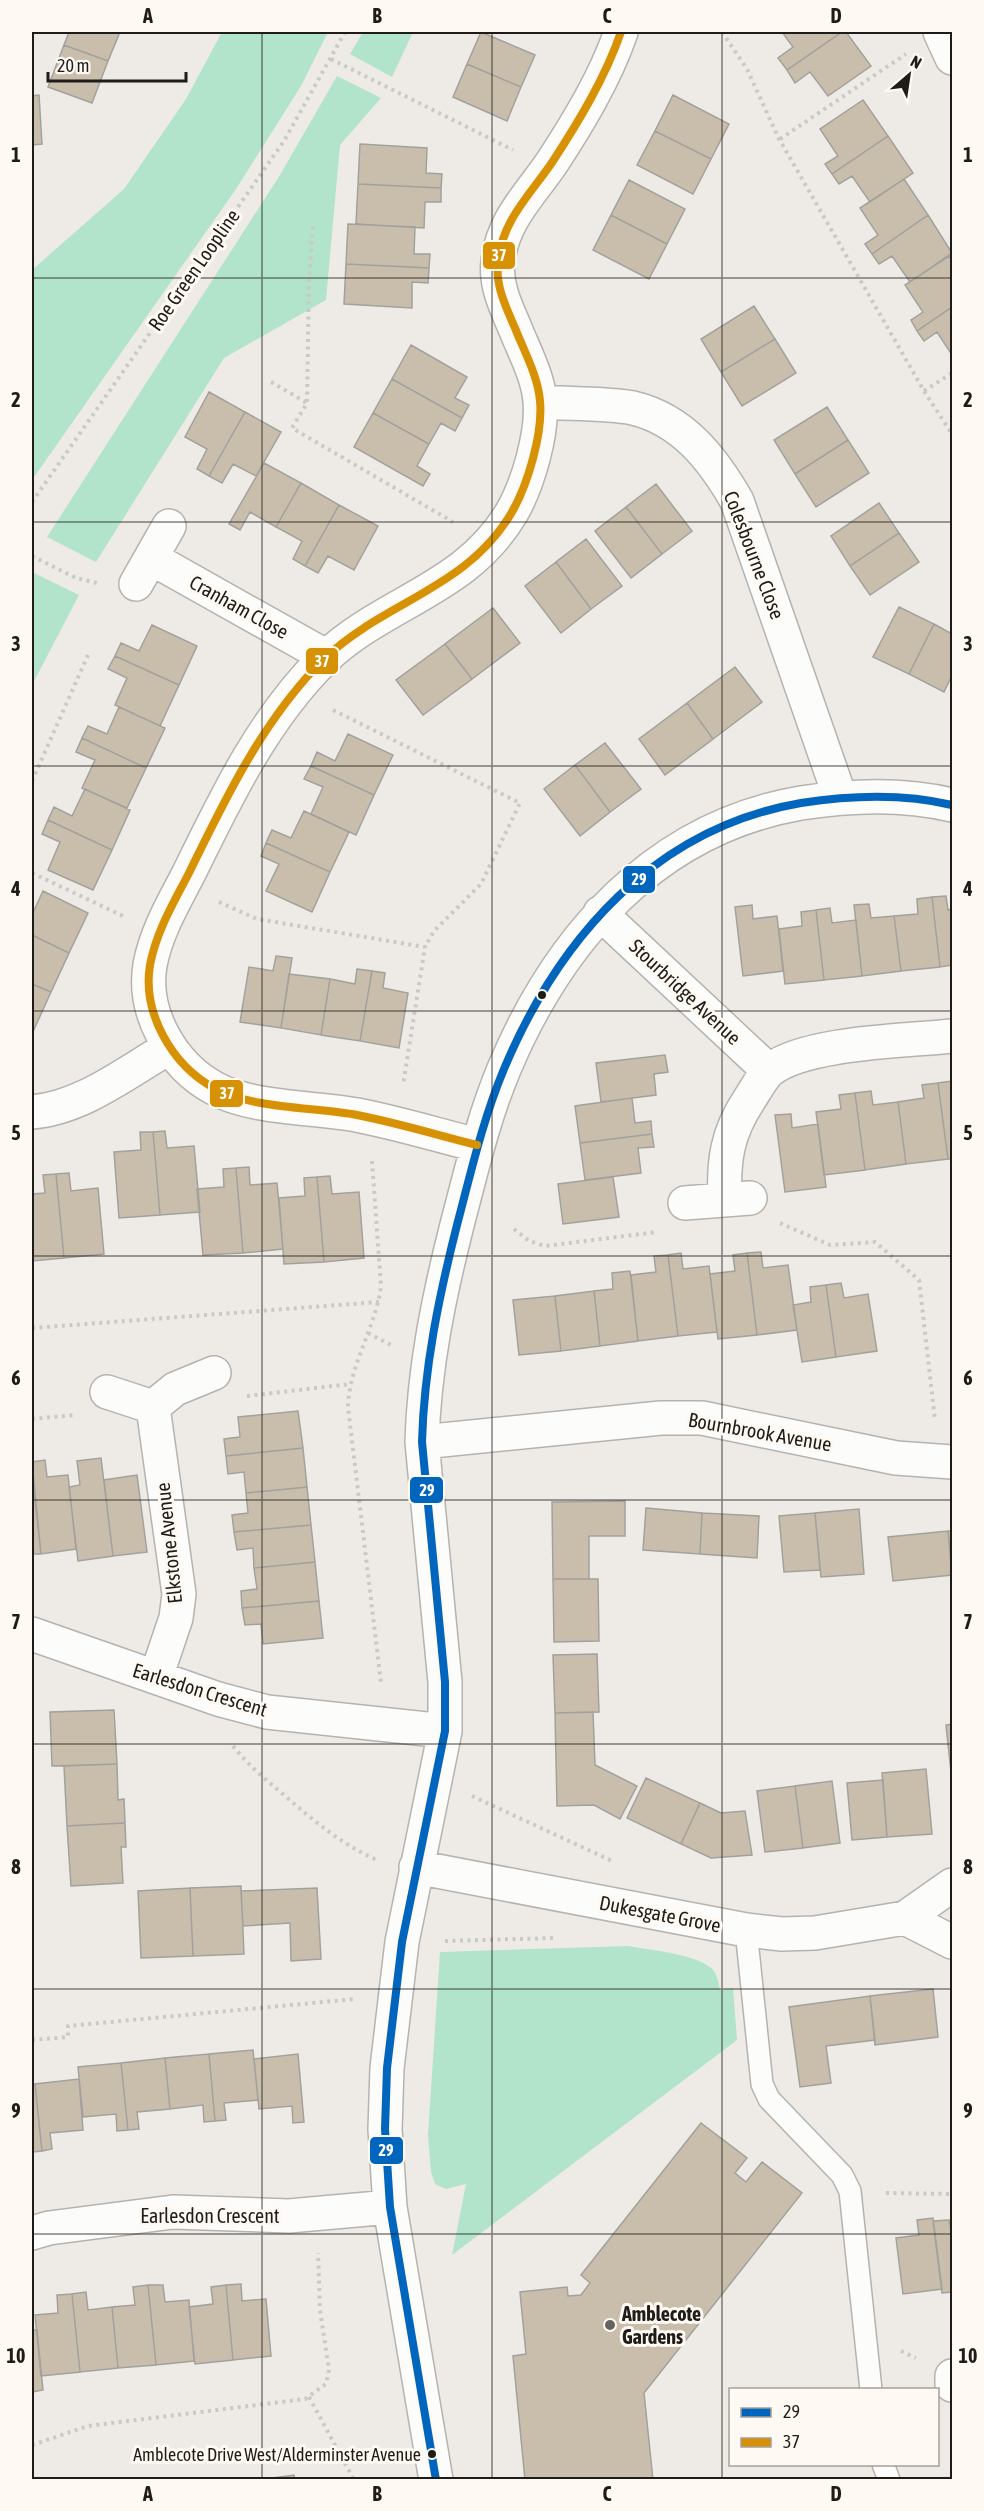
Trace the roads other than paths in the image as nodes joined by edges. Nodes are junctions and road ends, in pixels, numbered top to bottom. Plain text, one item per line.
1 (621, 32) edge
2 (940, 32) edge
3 (952, 58) edge
4 (540, 402) junction
5 (169, 526) dead end
6 (327, 657) junction
7 (840, 797) junction
8 (952, 806) edge
9 (600, 913) junction
10 (952, 1036) edge
11 (170, 1047) junction
12 (769, 1071) junction
13 (32, 1112) edge
14 (477, 1145) junction
15 (685, 1203) road end
16 (214, 1373) road end
17 (106, 1392) dead end
18 (153, 1407) junction
19 (422, 1442) junction
20 (946, 1462) edge
21 (32, 1634) edge
22 (156, 1677) junction
23 (445, 1731) junction
24 (415, 1869) junction
25 (952, 1885) edge
26 (905, 1918) junction
27 (746, 1930) junction
28 (952, 1942) edge
29 (390, 2207) junction
30 (32, 2233) edge
31 (871, 2388) edge
32 (436, 2480) edge

1 - 4 street
2 - 3 street
4 - 6 street
4 - 7 street, Colesbourne Close
5 - 6 street, Cranham Close
6 - 11 street
7 - 8 street
7 - 9 street
9 - 12 street, Stourbridge Avenue
9 - 14 street
10 - 12 street
11 - 13 street
11 - 14 street
12 - 15 street
14 - 19 street
16 - 18 street
17 - 18 street
18 - 22 street, Elkstone Avenue
19 - 20 street, Bournbrook Avenue
19 - 23 street
21 - 22 street, Earlesdon Crescent
22 - 23 street, Earlesdon Crescent
23 - 24 street
24 - 27 street, Dukesgate Grove
24 - 29 street
25 - 26 street, Dukesgate Grove
26 - 27 street, Dukesgate Grove
26 - 28 street
27 - 31 lane
29 - 30 street, Earlesdon Crescent
29 - 32 street

